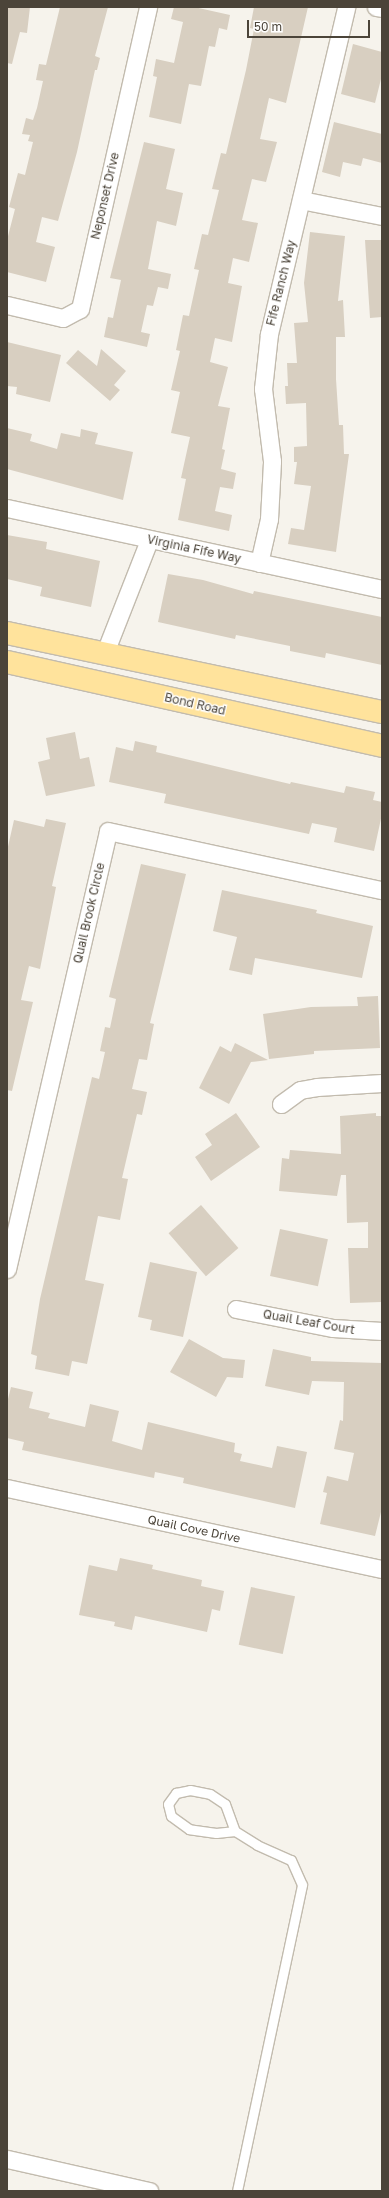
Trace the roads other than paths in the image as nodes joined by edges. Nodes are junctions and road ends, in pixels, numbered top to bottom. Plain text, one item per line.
1 (148, 7) edge
2 (346, 7) edge
3 (376, 7) edge
4 (382, 8) edge
5 (301, 200) junction
6 (382, 216) edge
7 (7, 305) edge
8 (7, 508) edge
9 (150, 540) junction
10 (259, 563) junction
11 (382, 589) edge
12 (7, 633) edge
13 (7, 650) edge
14 (104, 655) junction
15 (7, 662) edge
16 (382, 712) edge
17 (243, 715) junction
18 (382, 732) edge
19 (382, 746) edge
20 (382, 890) edge
21 (382, 1083) edge
22 (281, 1104) dead end
23 (7, 1269) edge
24 (236, 1309) dead end
25 (382, 1331) edge
26 (7, 1488) edge
27 (382, 1569) edge
28 (235, 1831) junction
29 (7, 2159) edge
30 (149, 2191) edge
31 (237, 2191) edge

1 - 7 street, Neponset Drive
2 - 5 street, Fife Ranch Way
3 - 4 street
5 - 6 street
5 - 10 street, Fife Ranch Way
8 - 9 street, Virginia Fife Way
9 - 10 street, Virginia Fife Way
9 - 14 street
10 - 11 street, Virginia Fife Way
12 - 14 main road
13 - 14 main road
14 - 16 main road
15 - 17 main road, Bond Road
17 - 18 main road
17 - 19 main road, Bond Road
20 - 23 street, Quail Brook Circle
21 - 22 street
24 - 25 street, Quail Leaf Court
26 - 27 street, Quail Cove Drive
28 - 28 lane
28 - 31 lane
29 - 30 street

